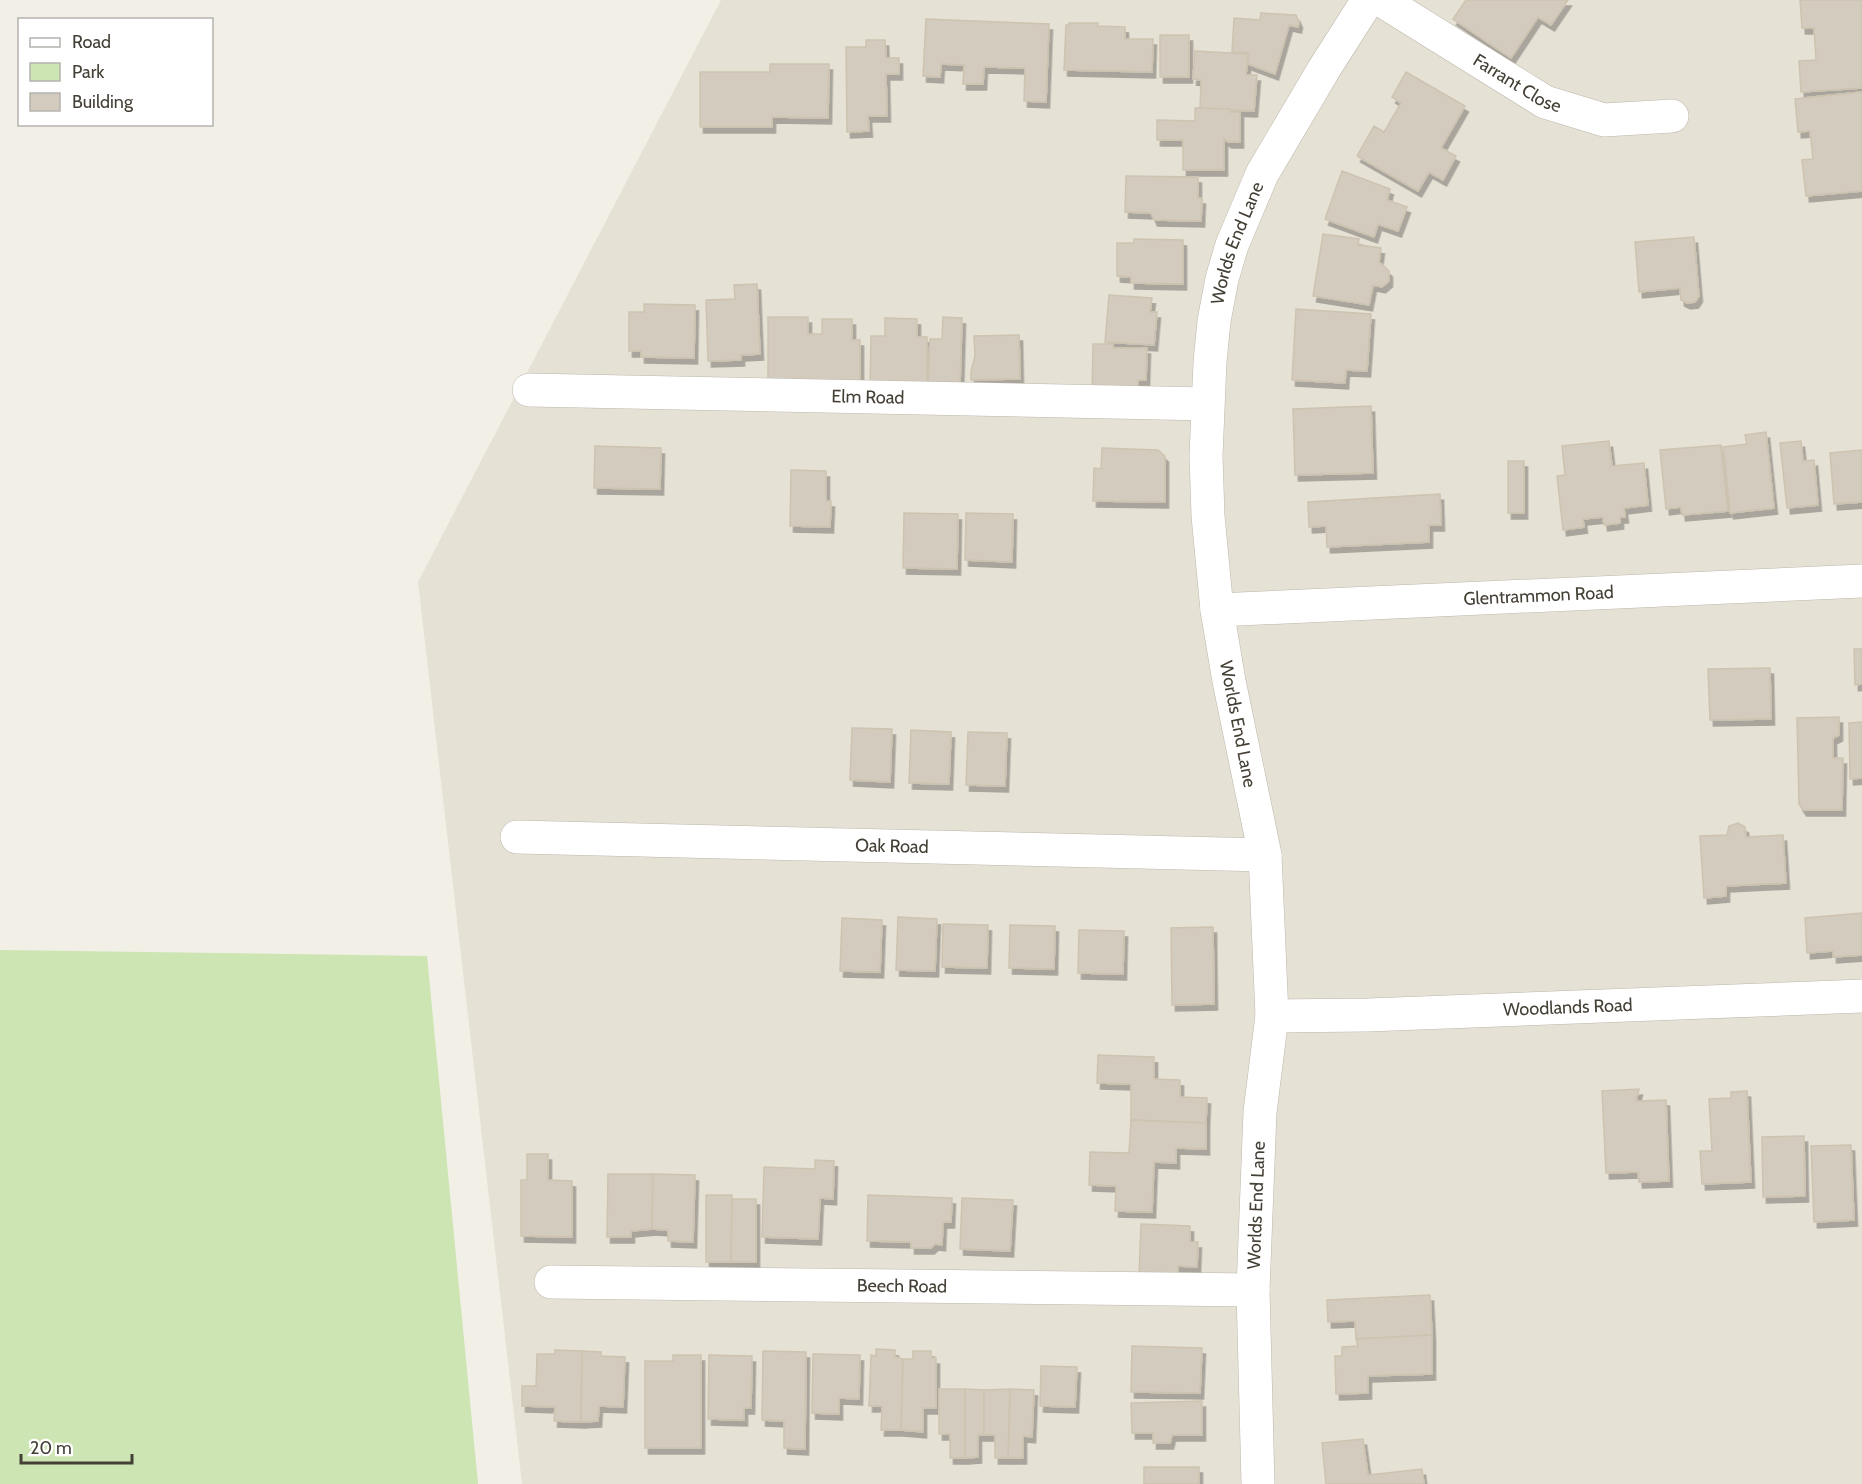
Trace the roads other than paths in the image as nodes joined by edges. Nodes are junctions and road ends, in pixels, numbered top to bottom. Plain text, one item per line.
1 (1368, 0) edge
2 (1381, 0) edge
3 (1672, 116) dead end
4 (529, 390) dead end
5 (1207, 404) junction
6 (1862, 581) edge
7 (1217, 610) junction
8 (518, 837) dead end
9 (1265, 855) junction
10 (1862, 996) edge
11 (1272, 1016) junction
12 (551, 1282) dead end
13 (1253, 1290) junction
14 (1258, 1484) edge

1 - 5 street, Worlds End Lane
2 - 3 street, Farrant Close
4 - 5 street, Elm Road
5 - 7 street, Worlds End Lane
6 - 7 street, Glentrammon Road
7 - 9 street, Worlds End Lane
8 - 9 street, Oak Road
9 - 11 street, Worlds End Lane
10 - 11 street, Woodlands Road
11 - 13 street, Worlds End Lane
12 - 13 street, Beech Road
13 - 14 street, Worlds End Lane

